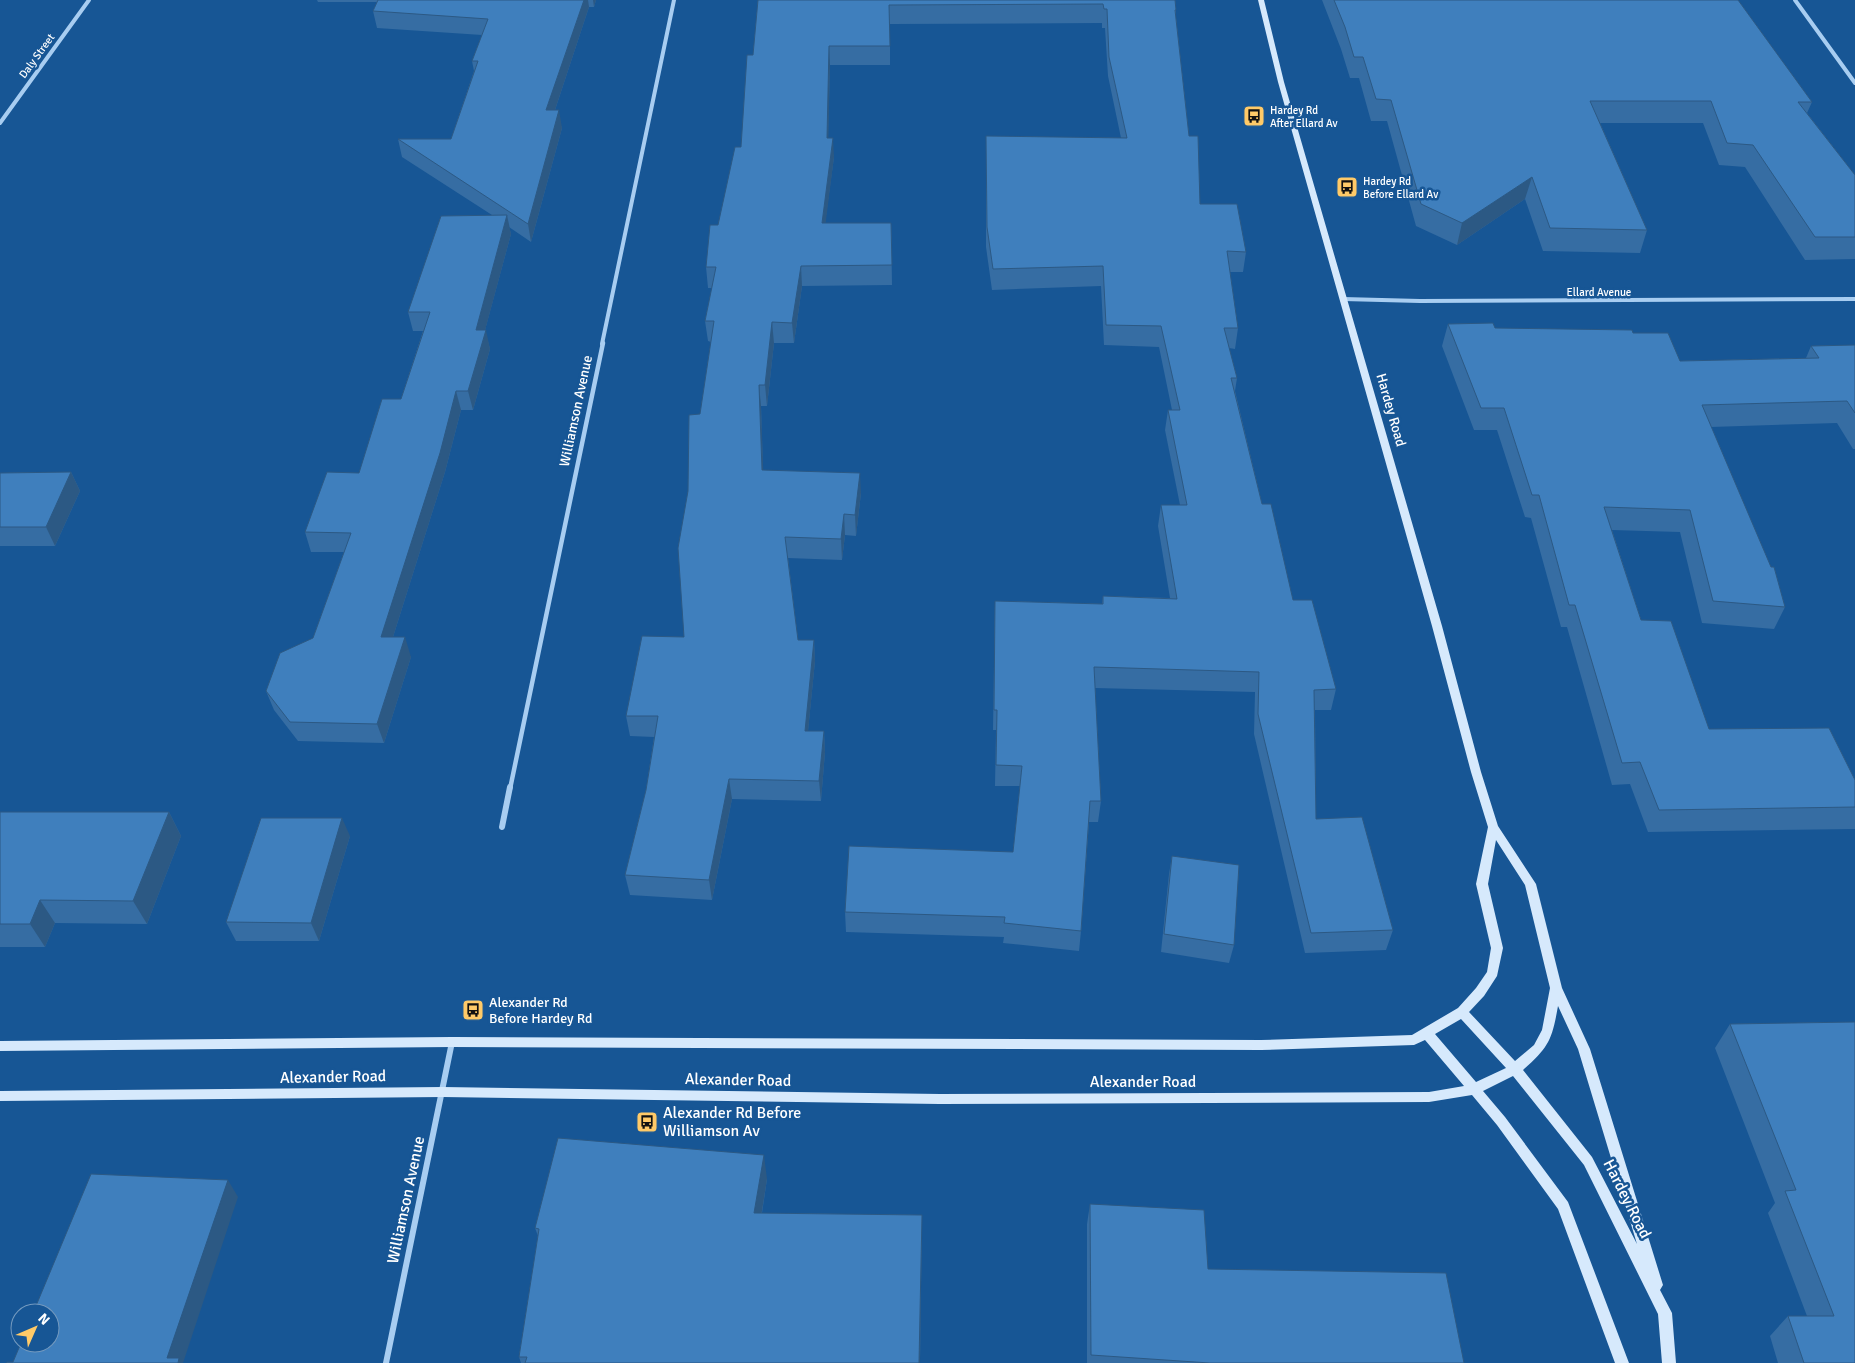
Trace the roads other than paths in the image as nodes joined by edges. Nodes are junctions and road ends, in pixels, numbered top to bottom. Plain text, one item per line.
1 (89, 0) edge
2 (674, 0) edge
3 (1261, 0) edge
4 (1795, 0) edge
5 (1855, 83) edge
6 (0, 123) edge
7 (1855, 299) edge
8 (1342, 300) junction
9 (502, 828) dead end
10 (1493, 828) junction
11 (1556, 988) junction
12 (1462, 1012) junction
13 (1428, 1033) junction
14 (452, 1042) junction
15 (0, 1046) edge
16 (1515, 1069) junction
17 (1476, 1090) junction
18 (442, 1092) junction
19 (0, 1096) edge
20 (1665, 1313) junction
21 (386, 1363) edge
22 (1622, 1363) edge
23 (1669, 1363) edge

1 - 6 street, Daly Street
2 - 9 street, Williamson Avenue
3 - 8 main road, Hardey Road
4 - 5 street
7 - 8 street, Ellard Avenue
8 - 10 main road, Hardey Road
10 - 11 main road, Hardey Road
10 - 12 main road, Hardey Road
11 - 16 main road, Hardey Road
11 - 20 main road
12 - 13 main road, Hardey Road
12 - 16 main road, Hardey Road
13 - 14 main road, Hardey Road
13 - 17 main road
14 - 15 main road
14 - 18 street, Williamson Avenue
16 - 17 main road, Hardey Road
16 - 20 main road, Hardey Road
17 - 18 main road, Alexander Road
17 - 22 main road
18 - 19 main road, Alexander Road
18 - 21 street, Williamson Avenue
20 - 23 main road, Hardey Road

